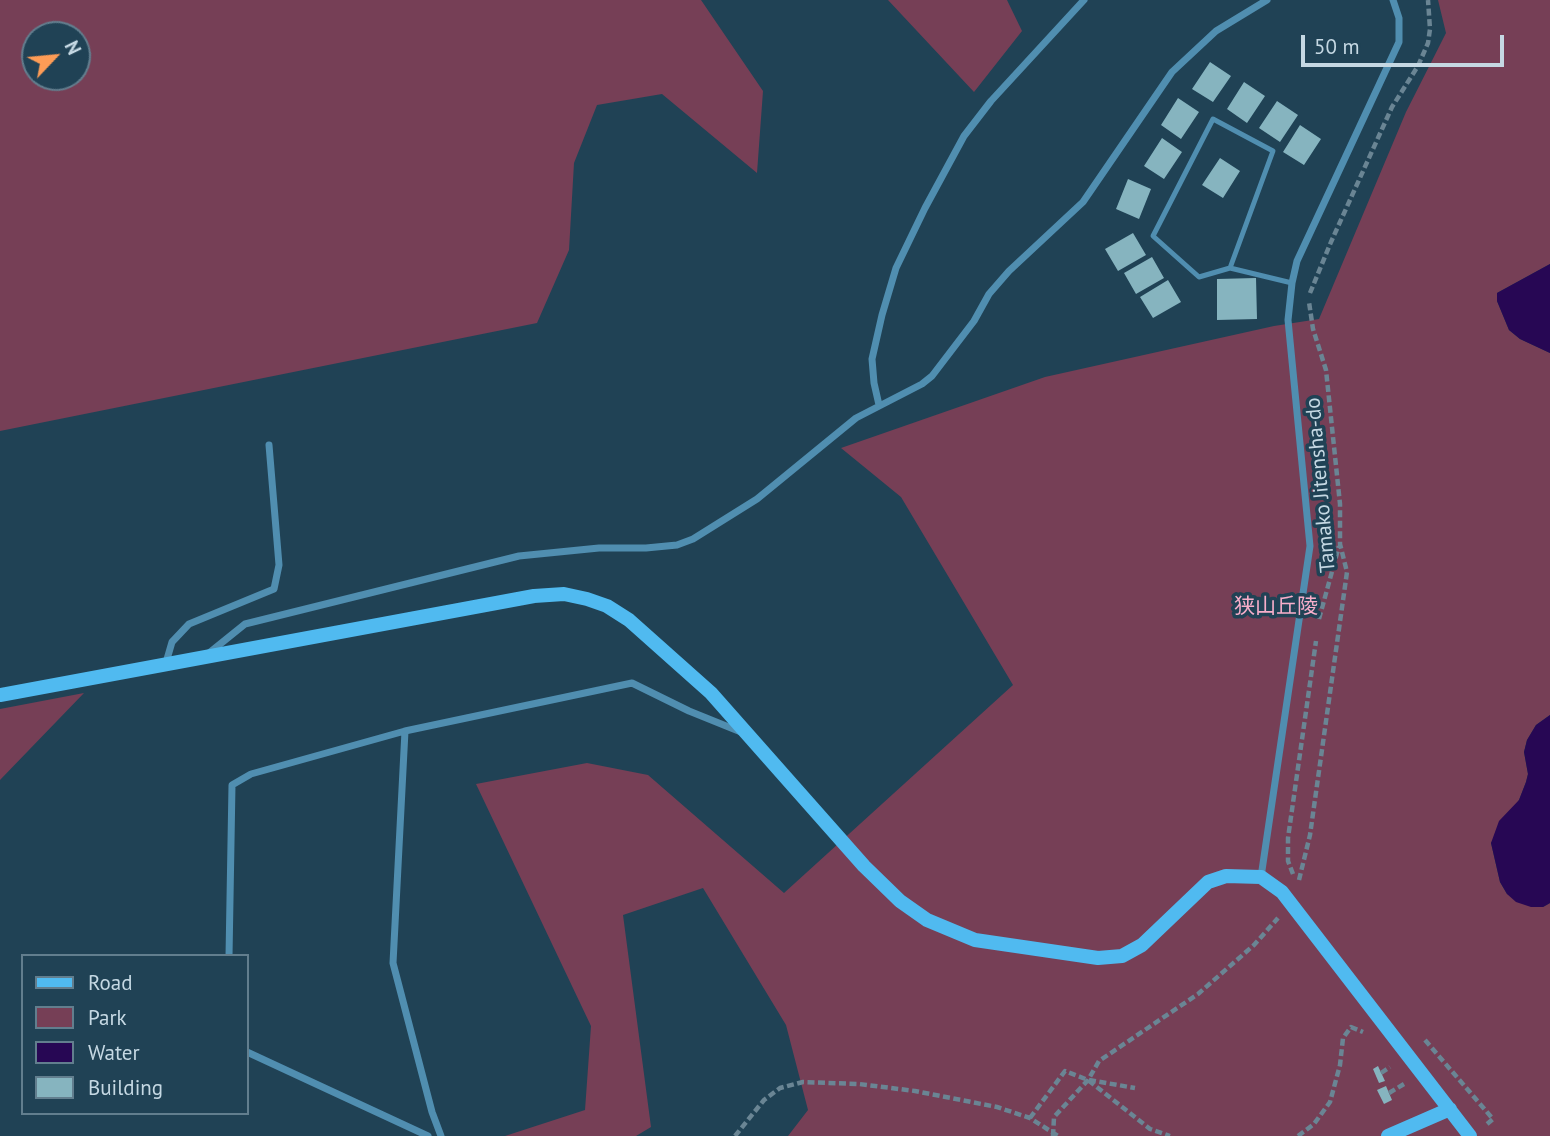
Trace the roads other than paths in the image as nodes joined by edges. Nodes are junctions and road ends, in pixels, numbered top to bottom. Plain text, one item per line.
1 (1084, 0) edge
2 (1266, 0) edge
3 (1393, 0) edge
4 (1230, 268) junction
5 (1292, 283) junction
6 (879, 405) junction
7 (269, 445) dead end
8 (200, 660) junction
9 (165, 666) junction
10 (0, 695) edge
11 (405, 731) junction
12 (745, 733) junction
13 (1261, 877) junction
14 (229, 954) edge
15 (248, 1052) edge
16 (1450, 1109) junction
17 (428, 1136) edge
18 (441, 1136) edge
19 (1388, 1136) edge
20 (1470, 1136) edge

1 - 6 street
2 - 6 street
3 - 5 street
4 - 4 lane
4 - 5 lane
5 - 13 street
6 - 8 street
7 - 9 street
8 - 9 street
8 - 12 street
9 - 10 street
11 - 12 street
11 - 14 street
11 - 18 street
12 - 13 street
13 - 16 street
15 - 17 street
16 - 19 street
16 - 20 street

